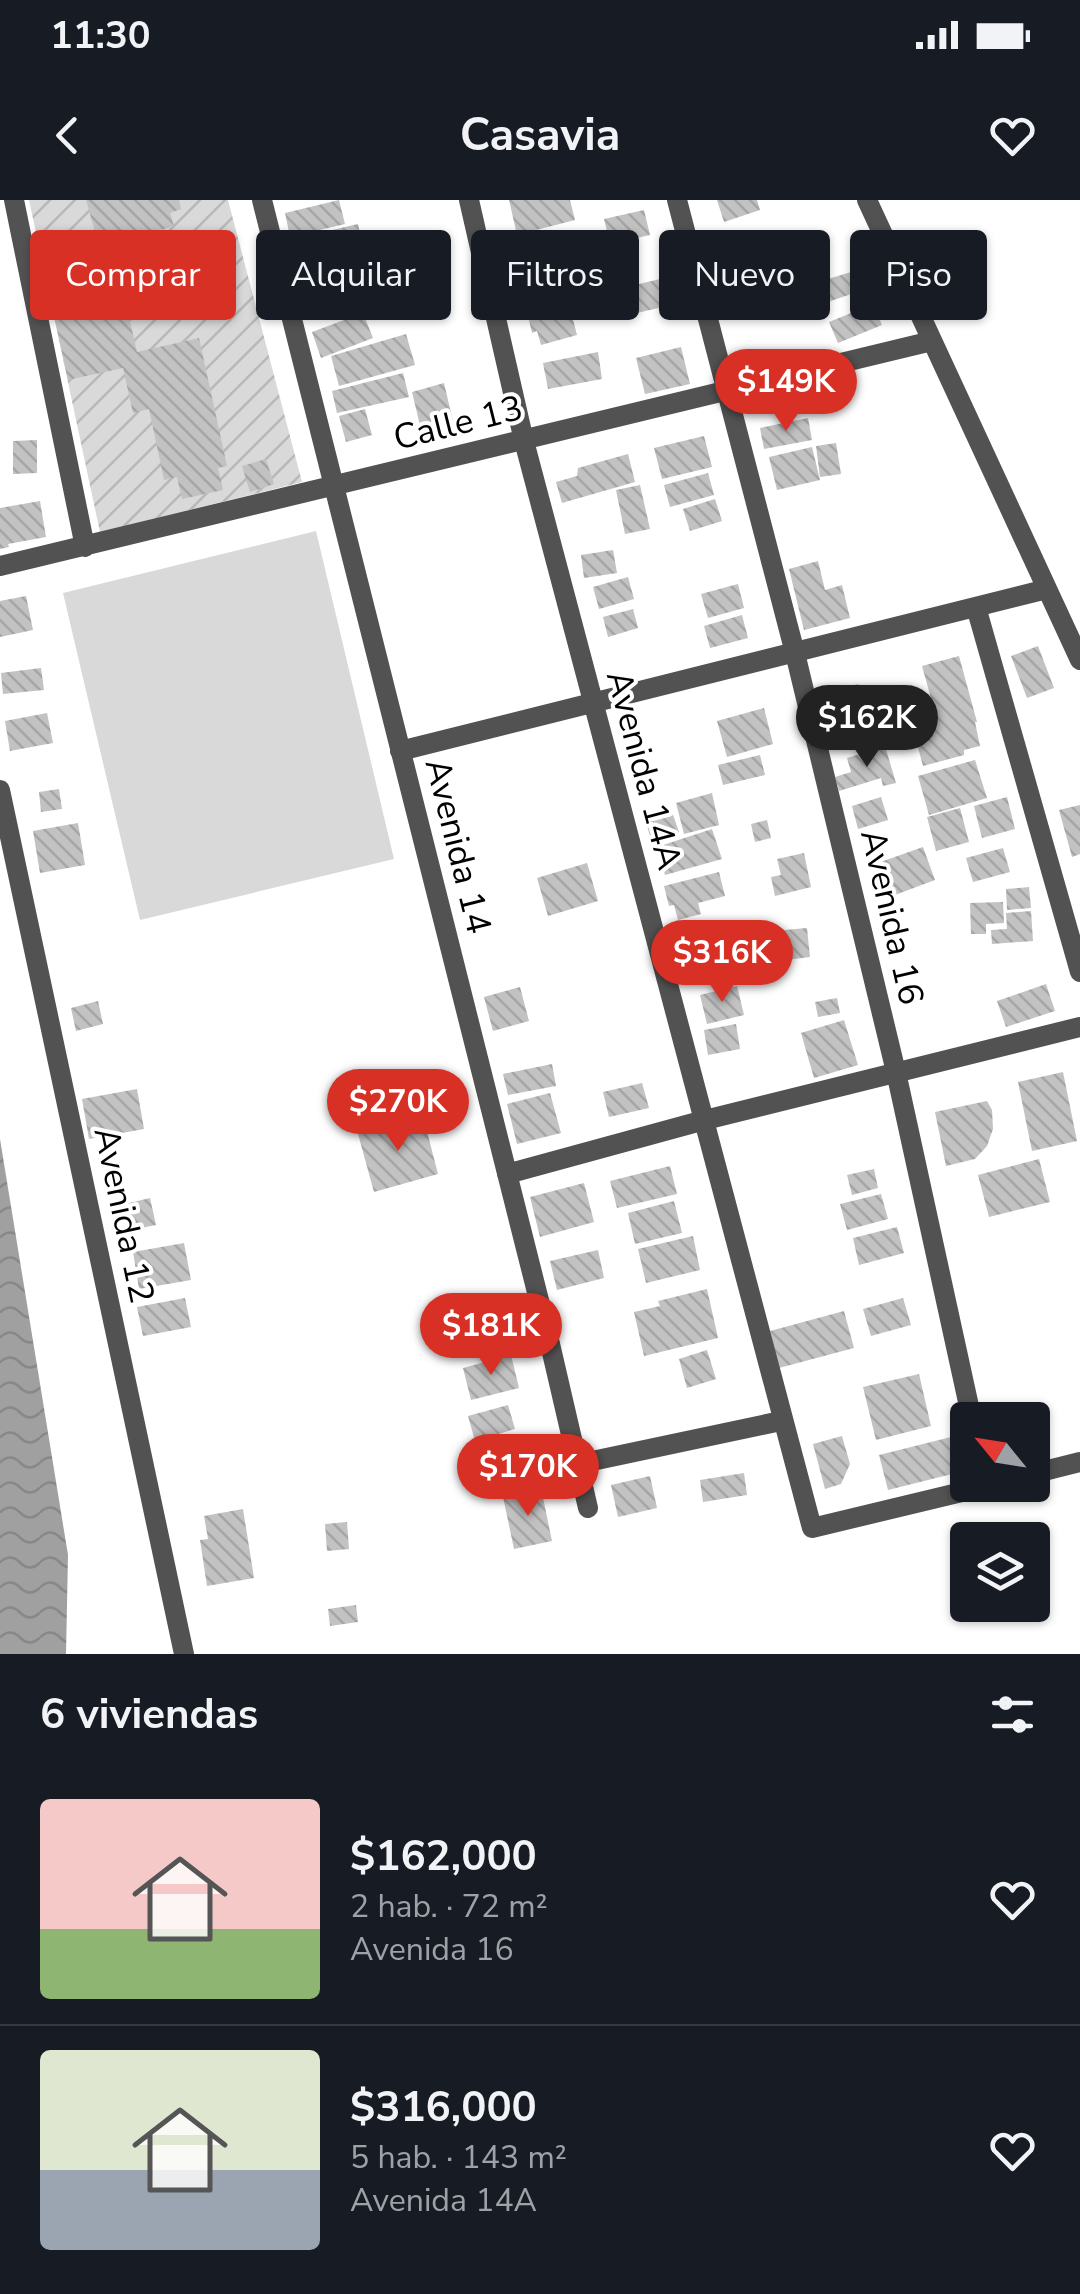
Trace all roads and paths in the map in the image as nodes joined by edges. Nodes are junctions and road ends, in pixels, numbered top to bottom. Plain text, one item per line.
1 (14, 200) edge
2 (262, 200) edge
3 (468, 200) edge
4 (677, 200) edge
5 (867, 200) edge
6 (932, 341) junction
7 (726, 390) junction
8 (524, 441) junction
9 (335, 487) junction
10 (85, 546) junction
11 (0, 566) edge
12 (1047, 589) junction
13 (976, 607) junction
14 (795, 653) junction
15 (1080, 660) edge
16 (592, 704) junction
17 (400, 751) junction
18 (0, 790) edge
19 (1080, 972) edge
20 (1080, 1027) edge
21 (896, 1072) junction
22 (702, 1120) junction
23 (506, 1174) junction
24 (968, 1402) edge
25 (781, 1420) junction
26 (1080, 1462) edge
27 (578, 1464) junction
28 (1050, 1470) edge
29 (950, 1494) edge
30 (588, 1508) dead end
31 (184, 1654) edge

1 - 10 street
2 - 9 street, Avenida 14
3 - 8 street, Avenida 14A
4 - 7 street, Avenida 16
5 - 6 street
6 - 7 street, Calle 13
6 - 12 street
7 - 8 street, Calle 13
7 - 14 street, Avenida 16
8 - 9 street, Calle 13
8 - 16 street, Avenida 14A
9 - 10 street, Calle 13
9 - 17 street, Avenida 14
10 - 11 street, Calle 13
12 - 13 street
12 - 15 street
13 - 14 street
13 - 19 street
14 - 16 street
14 - 21 street, Avenida 16
16 - 17 street
16 - 22 street, Avenida 14A
17 - 23 street, Avenida 14
18 - 31 street, Avenida 12
20 - 21 street
21 - 22 street
21 - 24 street, Avenida 16
22 - 23 street
22 - 25 street, Avenida 14A
23 - 27 street, Avenida 14
25 - 27 street
25 - 29 street, Avenida 14A
26 - 28 street
27 - 30 street, Avenida 14

